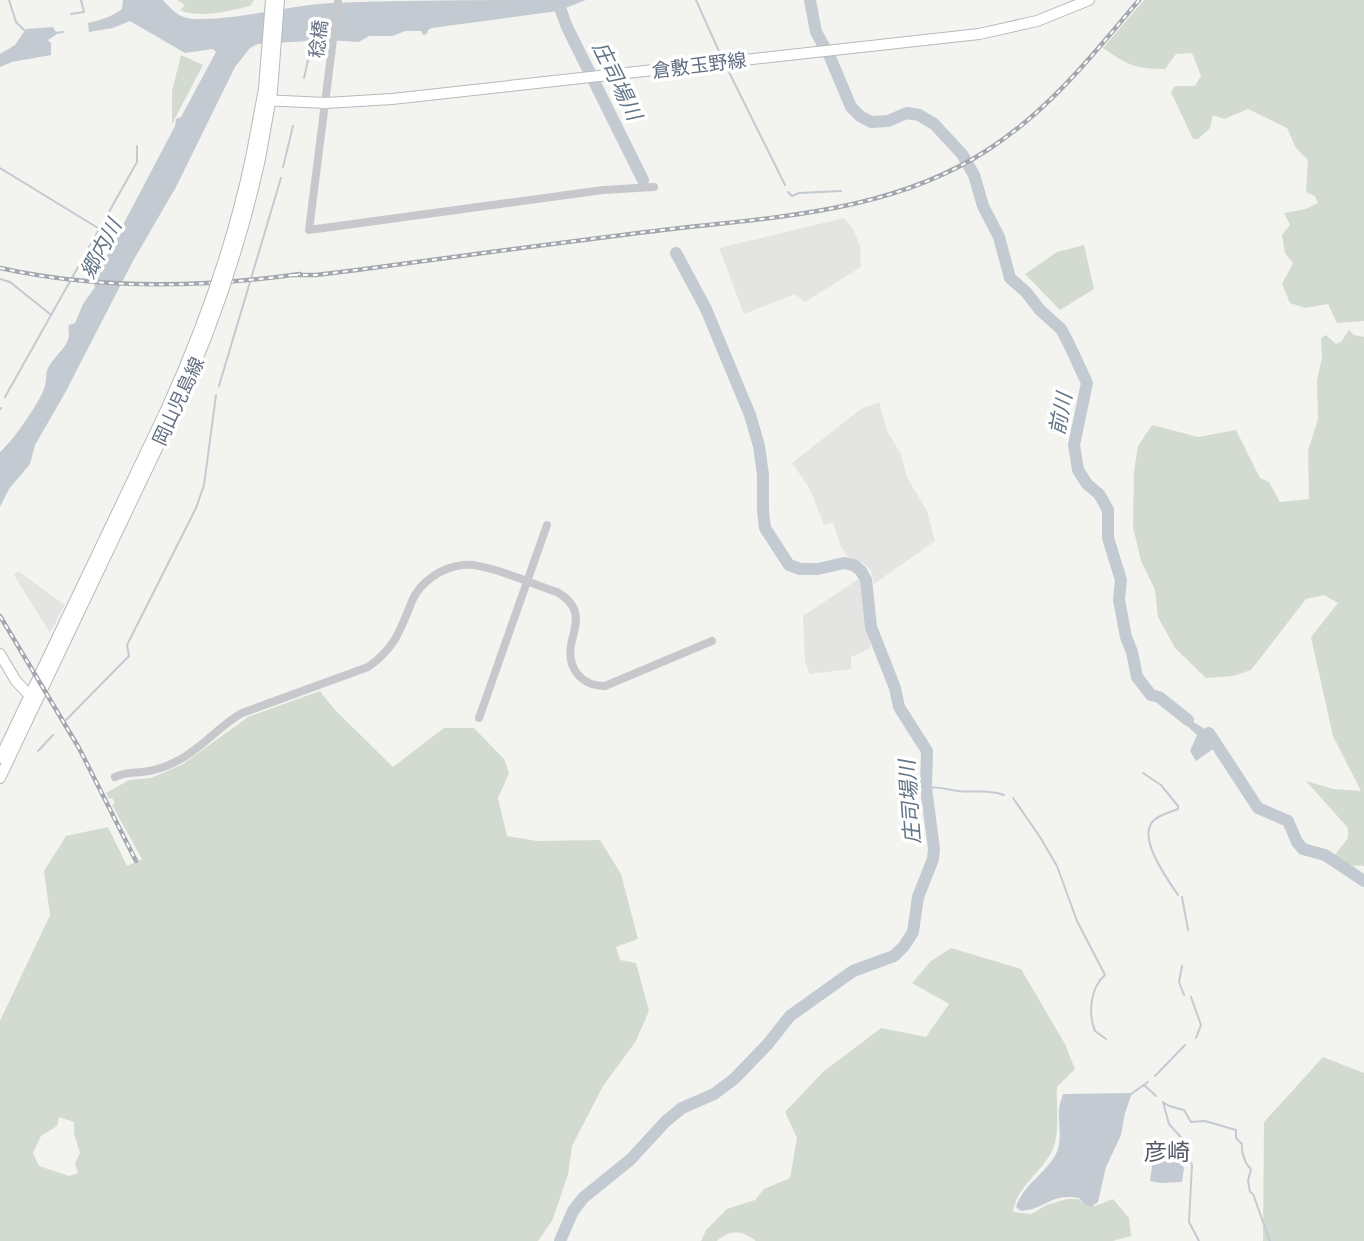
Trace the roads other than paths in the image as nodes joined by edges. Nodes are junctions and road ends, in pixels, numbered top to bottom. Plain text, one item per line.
1 (271, 0) edge
2 (279, 0) edge
3 (338, 0) edge
4 (1089, 0) edge
5 (267, 95) junction
6 (326, 103) junction
7 (654, 187) dead end
8 (547, 525) dead end
9 (527, 582) junction
10 (712, 641) dead end
11 (0, 654) edge
12 (33, 699) junction
13 (479, 718) dead end
14 (0, 758) edge
15 (115, 777) dead end
16 (0, 778) edge

1 - 5 main road, 岡山児島線
2 - 5 main road, 岡山児島線
3 - 6 street, 稔橋
4 - 6 main road, 倉敷玉野線
5 - 6 main road, 倉敷玉野線
5 - 12 main road, 岡山児島線, bridge
6 - 7 street, 稔橋
8 - 9 street
9 - 10 street
9 - 13 street
9 - 15 street
11 - 12 main road
12 - 14 main road, 岡山児島線
12 - 16 main road, 岡山児島線

